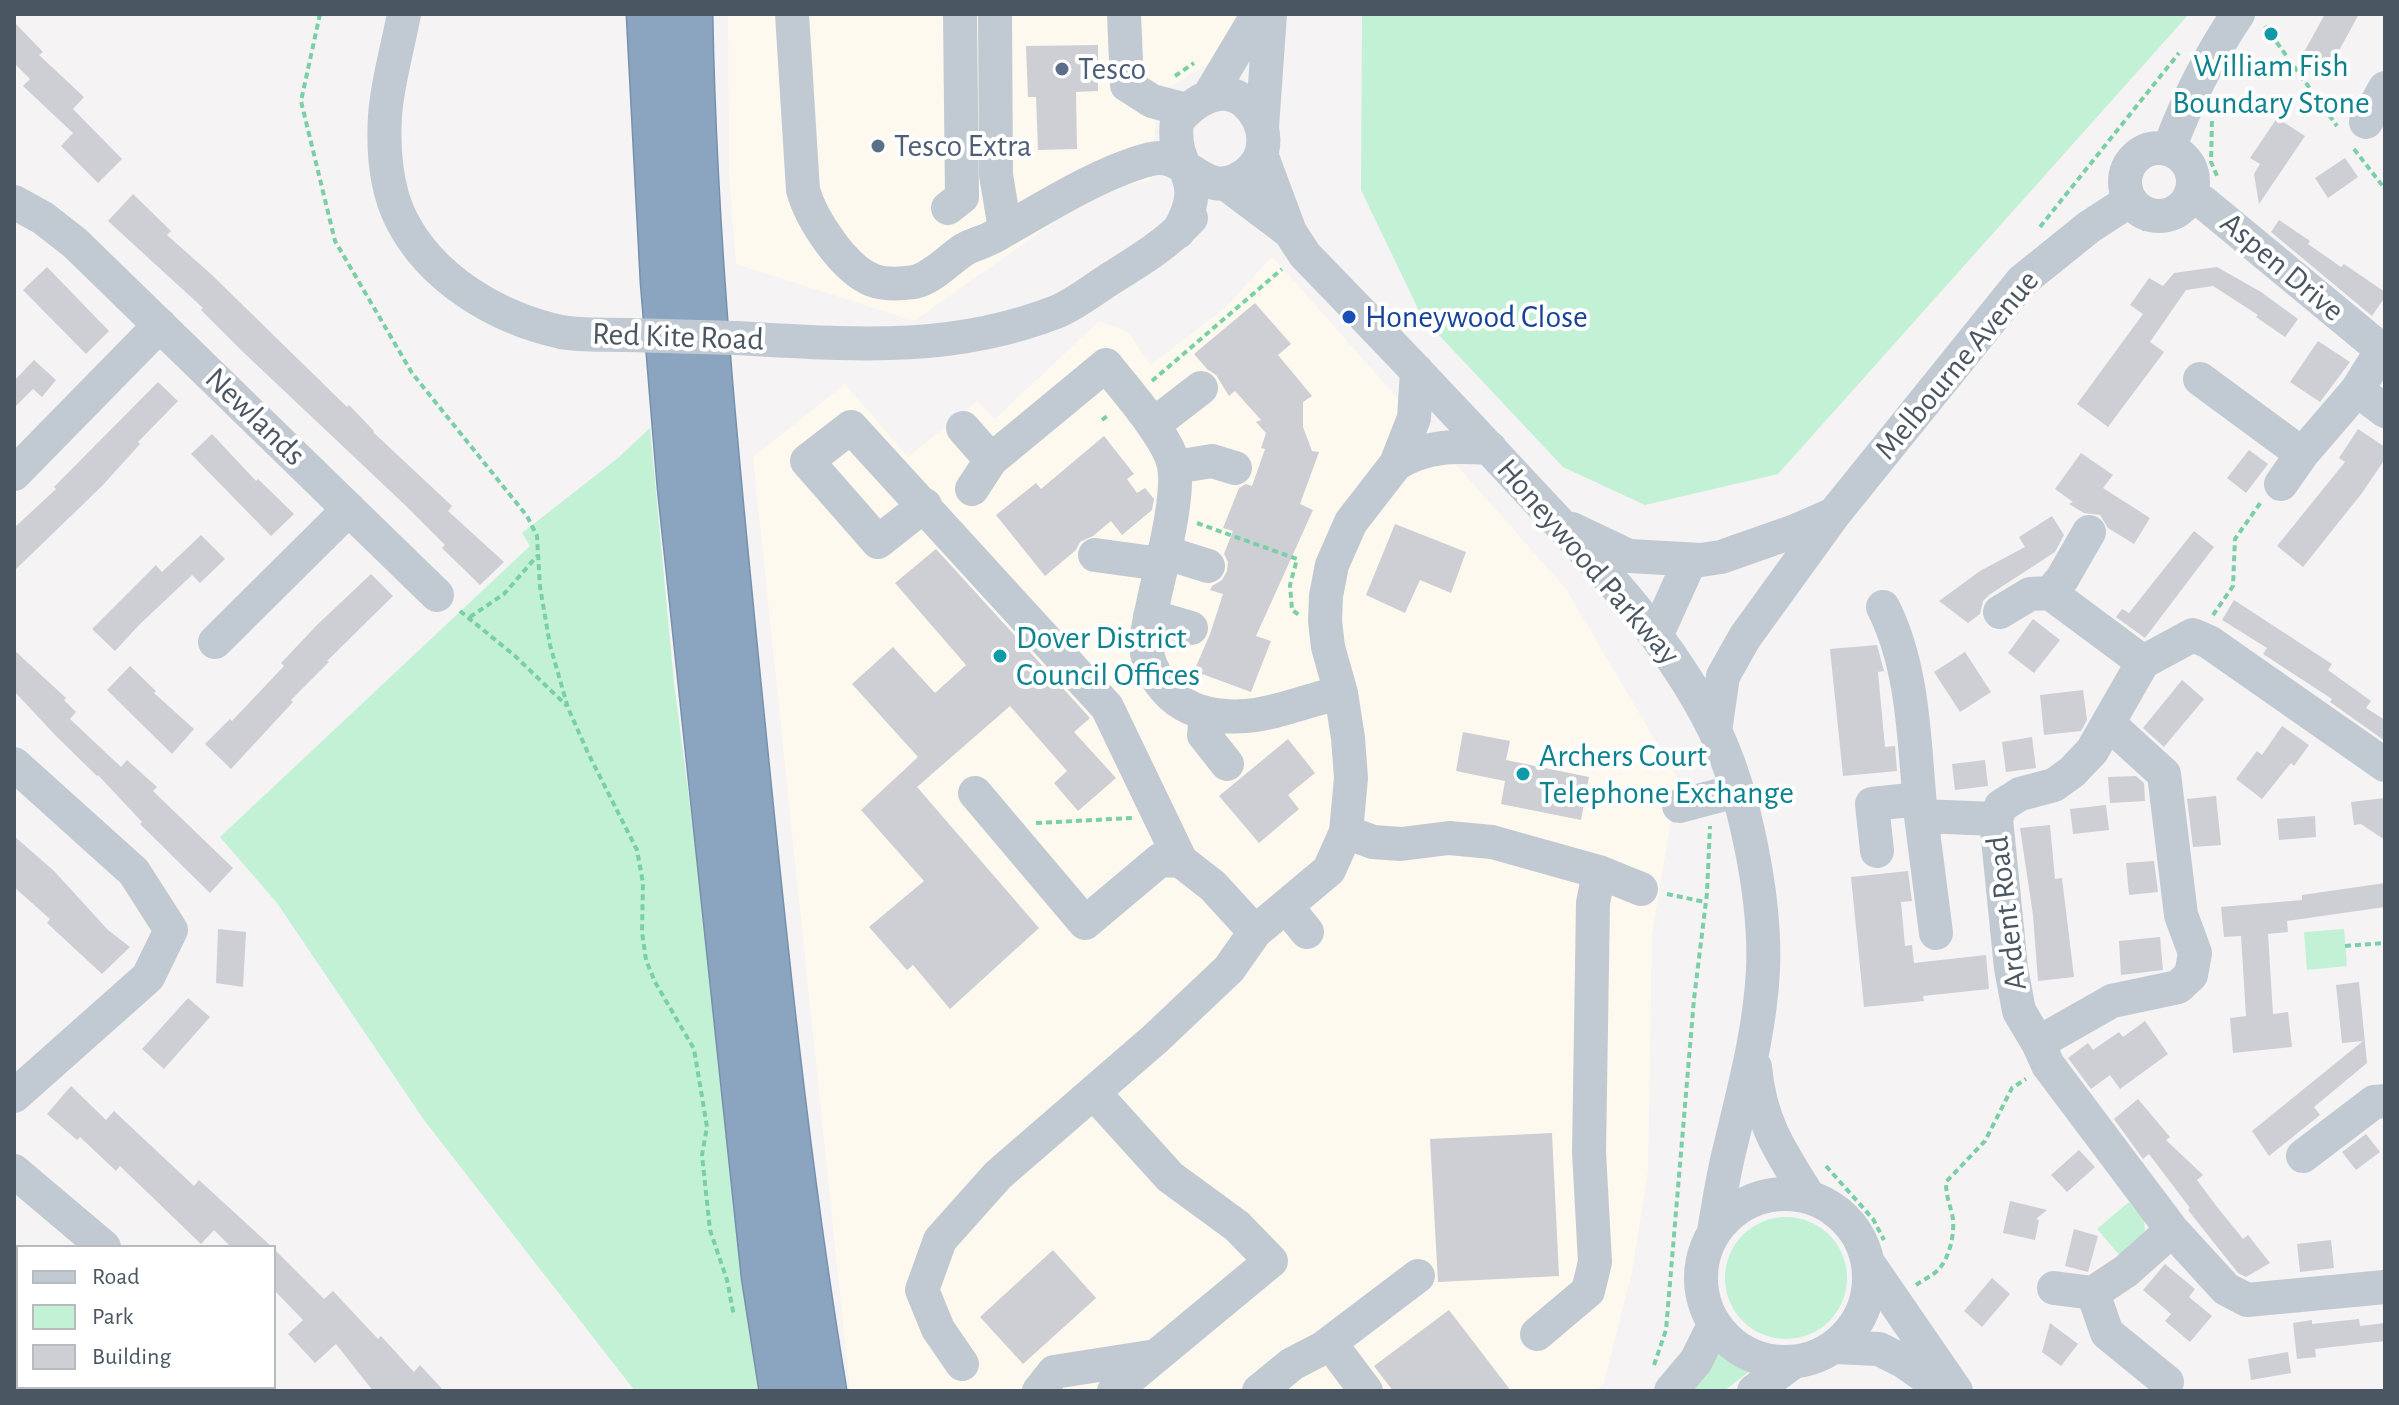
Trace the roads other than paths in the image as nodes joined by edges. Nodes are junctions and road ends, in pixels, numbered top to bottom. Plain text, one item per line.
1 (404, 14) edge
2 (649, 14) edge
3 (690, 14) edge
4 (792, 14) edge
5 (960, 14) edge
6 (995, 14) edge
7 (1124, 14) edge
8 (1258, 14) edge
9 (1270, 14) edge
10 (2251, 19) edge
11 (2385, 88) edge
12 (1197, 103) junction
13 (2354, 134) road end
14 (1262, 140) junction
15 (2169, 149) junction
16 (1188, 170) junction
17 (1225, 183) junction
18 (2199, 200) junction
19 (14, 202) edge
20 (948, 208) dead end
21 (2130, 217) junction
22 (1005, 229) junction
23 (1178, 232) junction
24 (1290, 248) junction
25 (160, 325) junction
26 (1417, 371) junction
27 (2200, 379) dead end
28 (1201, 388) dead end
29 (2357, 390) junction
30 (2385, 411) edge
31 (1143, 412) junction
32 (963, 428) dead end
33 (1490, 448) junction
34 (2302, 454) junction
35 (991, 460) junction
36 (1396, 464) junction
37 (1175, 467) junction
38 (1235, 468) dead end
39 (14, 474) edge
40 (2281, 484) road end
41 (972, 489) dead end
42 (925, 505) dead end
43 (349, 509) junction
44 (1834, 514) junction
45 (1560, 524) junction
46 (2089, 532) dead end
47 (1095, 555) dead end
48 (1162, 558) junction
49 (1690, 561) junction
50 (1208, 566) dead end
51 (2050, 593) junction
52 (437, 595) road end
53 (1883, 607) dead end
54 (2000, 612) dead end
55 (1150, 616) junction
56 (1191, 628) dead end
57 (1657, 634) junction
58 (215, 642) dead end
59 (2143, 662) junction
60 (1341, 693) junction
61 (1206, 714) junction
62 (2109, 724) junction
63 (1715, 731) junction
64 (14, 764) edge
65 (1227, 764) dead end
66 (2385, 765) edge
67 (975, 793) dead end
68 (1724, 794) junction
69 (1679, 806) dead end
70 (1920, 807) junction
71 (1996, 819) junction
72 (1346, 832) junction
73 (1877, 851) dead end
74 (1170, 860) junction
75 (1599, 872) junction
76 (1641, 889) road end
77 (1255, 932) junction
78 (1936, 933) dead end
79 (1753, 1053) junction
80 (2043, 1054) junction
81 (1094, 1093) junction
82 (14, 1096) edge
83 (2385, 1101) edge
84 (2303, 1156) dead end
85 (14, 1171) edge
86 (1809, 1197) junction
87 (2172, 1230) junction
88 (1714, 1231) junction
89 (102, 1245) edge
90 (1877, 1253) junction
91 (1418, 1276) dead end
92 (2385, 1287) edge
93 (2054, 1288) dead end
94 (2093, 1293) junction
95 (1714, 1325) junction
96 (1537, 1334) dead end
97 (1330, 1343) junction
98 (1834, 1347) junction
99 (1156, 1356) junction
100 (1792, 1363) junction
101 (962, 1364) dead end
102 (1662, 1379) edge
103 (2167, 1382) dead end
104 (782, 1391) edge
105 (824, 1391) edge
106 (1039, 1391) edge
107 (1114, 1391) edge
108 (1259, 1391) edge
109 (1366, 1391) edge
110 (1754, 1391) edge
111 (1946, 1391) edge
112 (1956, 1391) edge

1 - 23 street, Red Kite Road, bridge
2 - 104 highway
3 - 105 highway
4 - 22 street
5 - 20 street
6 - 22 street
7 - 12 street
8 - 12 street
9 - 14 street, Honeywood Parkway
10 - 15 street
11 - 13 street
12 - 14 street
12 - 16 street
14 - 17 street
14 - 24 street, Honeywood Parkway
15 - 18 street
15 - 21 street
16 - 17 street
16 - 22 street
16 - 23 street
17 - 23 street, Red Kite Road
17 - 24 street, Honeywood Parkway
18 - 21 street
18 - 29 street, Aspen Drive
19 - 25 street, Newlands
21 - 44 street, Melbourne Avenue
24 - 26 street, Honeywood Parkway
25 - 39 street
25 - 43 street, Newlands
26 - 33 street, Honeywood Parkway
26 - 36 street
27 - 34 street
28 - 31 street
29 - 30 street
29 - 34 street
31 - 35 street
31 - 37 street
32 - 35 street
33 - 36 street
33 - 45 street, Honeywood Parkway
34 - 40 street
35 - 41 street
36 - 60 street
37 - 38 street
37 - 48 street
42 - 74 street
43 - 52 street, Newlands
43 - 58 street
44 - 49 street, Melbourne Avenue
44 - 63 street, Melbourne Avenue
45 - 49 street, Melbourne Avenue
45 - 57 street, Honeywood Parkway
46 - 51 street
47 - 48 street
48 - 50 street
48 - 55 street
49 - 57 street
51 - 54 street
51 - 59 street
53 - 70 street
55 - 56 street
55 - 61 street
57 - 63 street, Honeywood Parkway
59 - 62 street, Ardent Road
59 - 66 street
60 - 61 street
60 - 72 street
61 - 65 street
62 - 71 street, Ardent Road
62 - 80 street
63 - 68 street, Honeywood Parkway
64 - 82 street
67 - 74 street
68 - 69 street
68 - 79 street, Honeywood Parkway
70 - 71 street
70 - 73 street
70 - 78 street
71 - 80 street, Ardent Road
72 - 75 street
72 - 77 street
74 - 77 street
75 - 76 street
75 - 96 street
77 - 81 street
79 - 86 street, Honeywood Parkway
79 - 88 street, Honeywood Parkway
80 - 87 street, Ardent Road
81 - 99 street
81 - 101 street
83 - 84 street
85 - 89 street
86 - 88 street
86 - 90 street
87 - 92 street, Ardent Road
87 - 94 street
88 - 95 street
90 - 98 street
90 - 112 street
91 - 97 street
93 - 94 street
94 - 103 street
95 - 100 street
95 - 102 street
97 - 108 street
97 - 109 street
98 - 100 street
98 - 111 street
99 - 106 street
99 - 107 street
100 - 110 street

